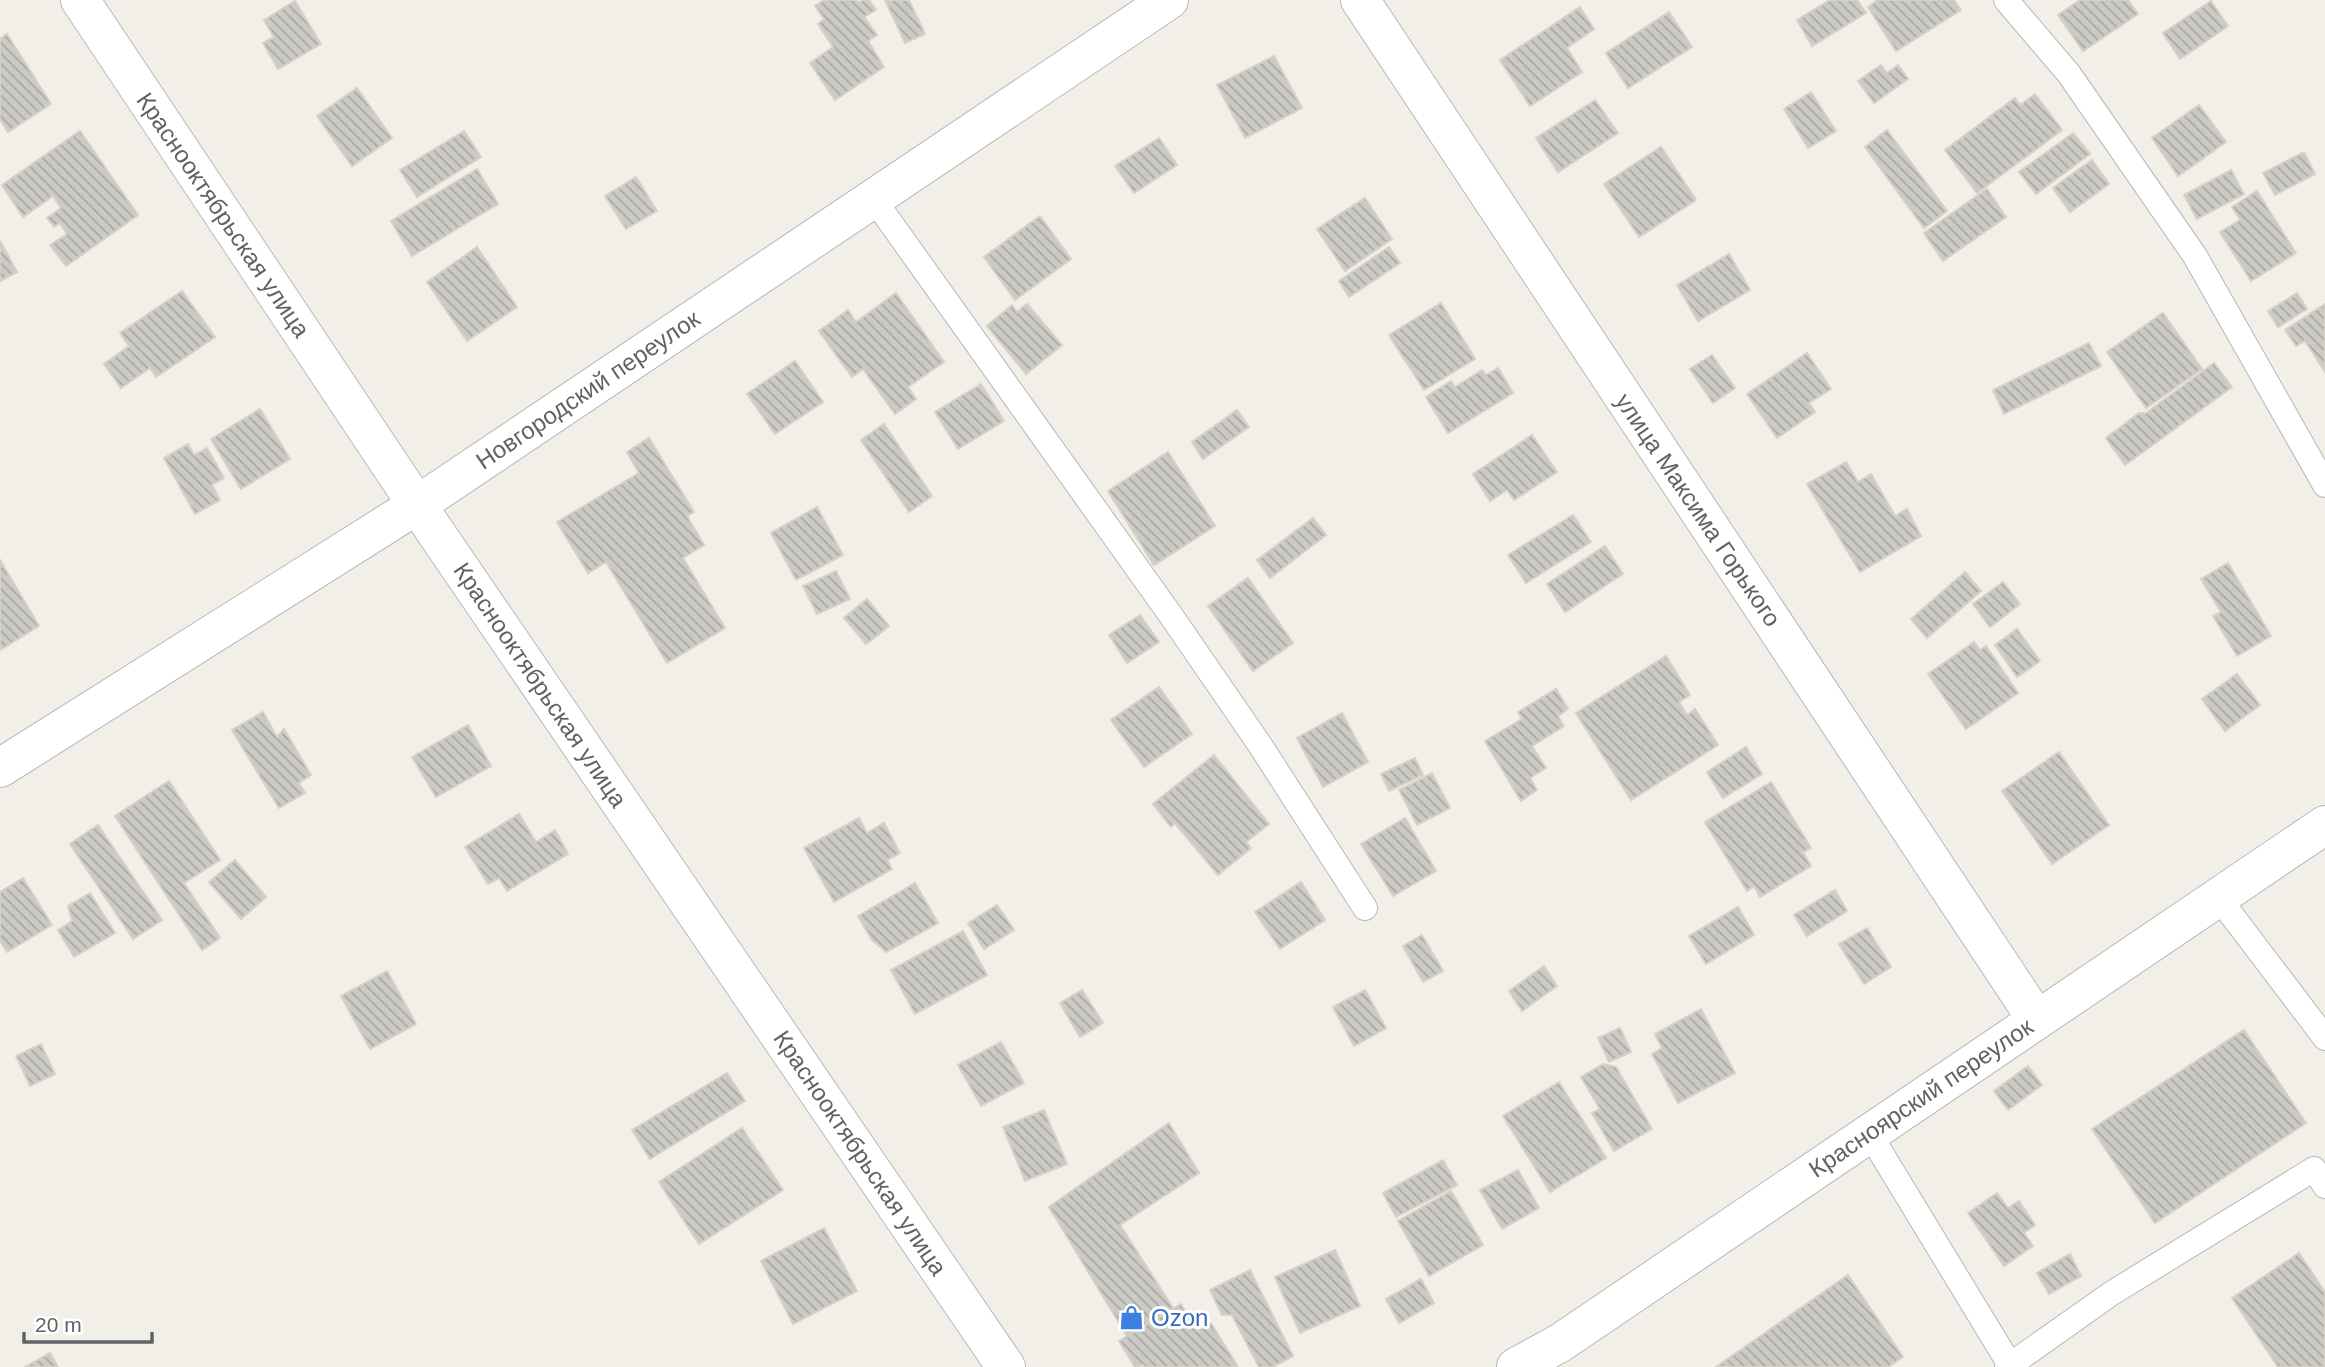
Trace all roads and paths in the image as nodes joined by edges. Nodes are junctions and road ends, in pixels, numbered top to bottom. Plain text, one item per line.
1 (80, 0) edge
2 (1168, 0) edge
3 (1360, 0) edge
4 (2006, 0) edge
5 (873, 198) junction
6 (2325, 485) edge
7 (417, 505) junction
8 (0, 768) edge
9 (2325, 825) edge
10 (2218, 897) junction
11 (1365, 908) dead end
12 (2037, 1020) junction
13 (2325, 1038) edge
14 (1869, 1133) junction
15 (2321, 1172) edge
16 (2009, 1366) edge
17 (1006, 1367) edge
18 (1516, 1367) edge

1 - 7 street, Краснооктябрьская улица
2 - 5 street, Новгородский переулок
3 - 12 street, улица Максима Горького
4 - 6 lane
5 - 7 street, Новгородский переулок
5 - 11 lane
7 - 8 street, Новгородский переулок
7 - 17 street, Краснооктябрьская улица
9 - 10 street, Красноярский переулок
10 - 12 street, Красноярский переулок
10 - 13 lane
12 - 14 street, Красноярский переулок
14 - 16 lane
14 - 18 street, Красноярский переулок
15 - 16 lane

